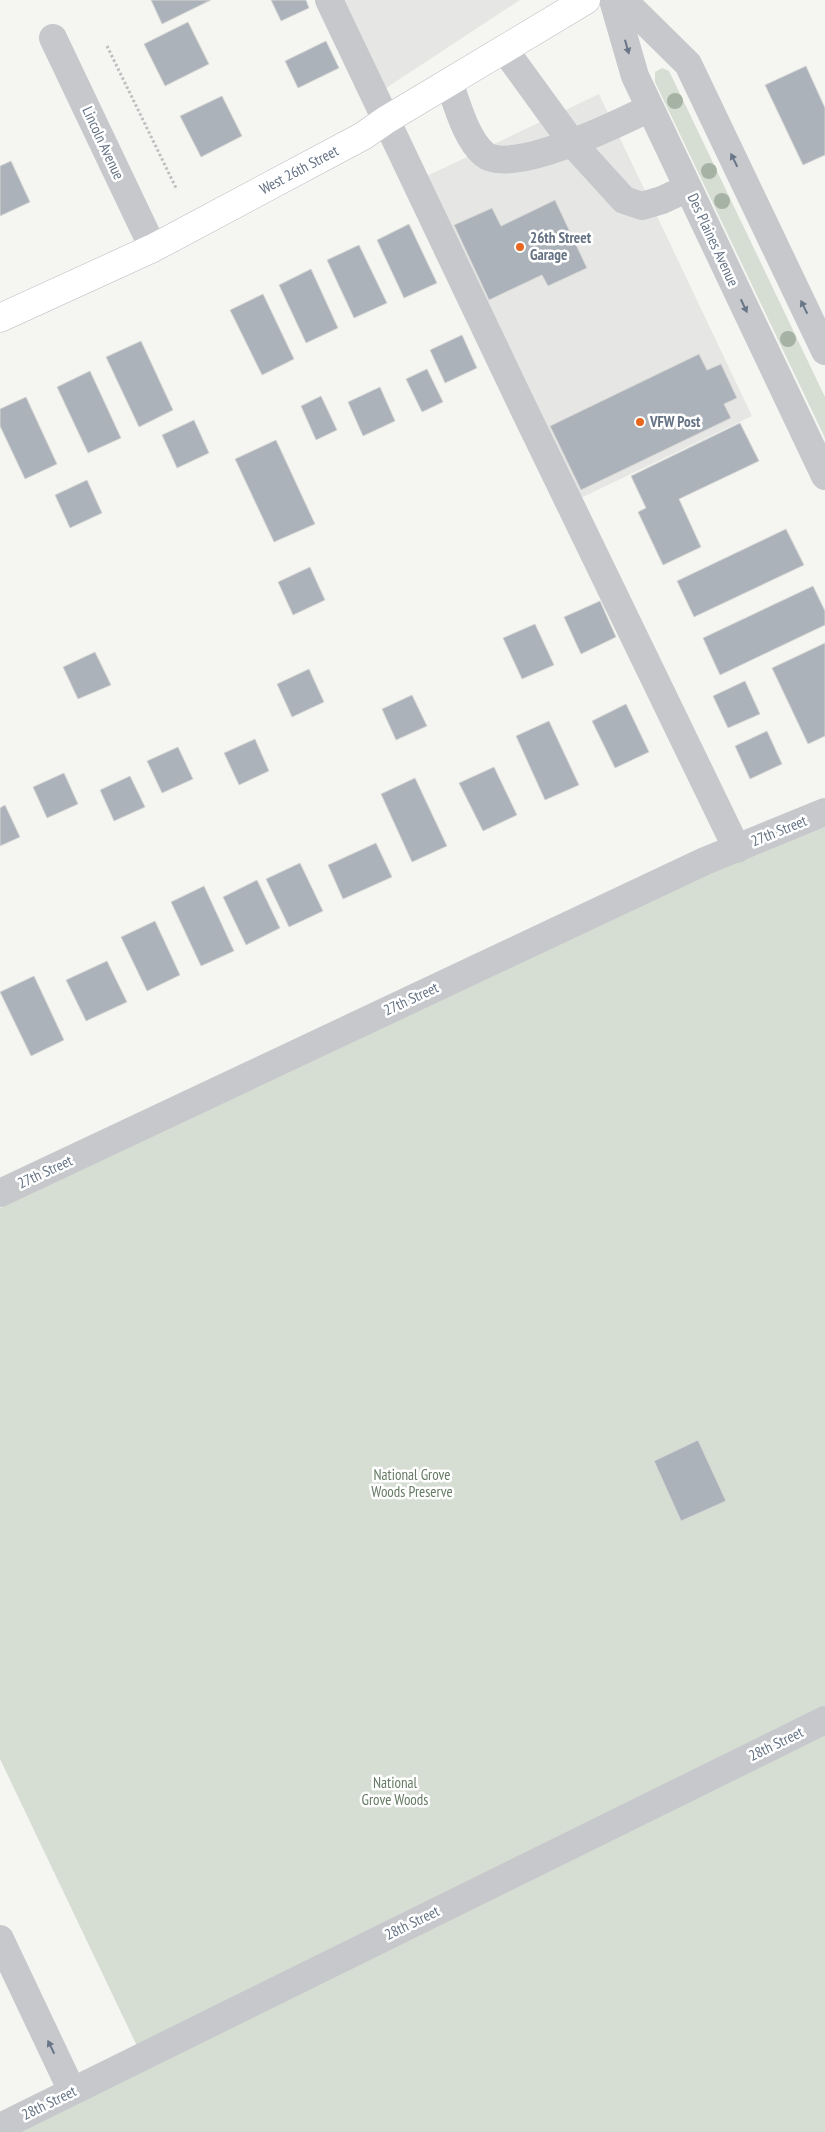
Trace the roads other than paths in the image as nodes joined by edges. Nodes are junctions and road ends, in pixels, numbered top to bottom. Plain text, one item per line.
1 (329, 0) edge
2 (586, 0) edge
3 (613, 0) edge
4 (623, 0) edge
5 (53, 38) dead end
6 (504, 49) junction
7 (449, 82) junction
8 (650, 108) junction
9 (386, 120) junction
10 (572, 144) junction
11 (688, 188) junction
12 (153, 248) junction
13 (0, 318) edge
14 (825, 351) edge
15 (825, 476) edge
16 (825, 812) edge
17 (737, 849) junction
18 (0, 1193) edge
19 (825, 1720) edge
20 (0, 1939) edge
21 (72, 2091) junction
22 (0, 2127) edge

1 - 9 street
2 - 6 main road, West 26th Street
3 -> 8 street, Des Plaines Avenue
14 -> 4 street
5 - 12 street, Lincoln Avenue
6 - 7 main road, West 26th Street
6 - 10 street
7 - 9 main road, West 26th Street
7 - 10 street
8 - 10 street
8 - 11 street, Des Plaines Avenue
9 - 12 main road, West 26th Street
9 - 17 street
10 - 11 street
11 -> 15 street, Des Plaines Avenue
12 - 13 main road, West 26th Street
16 - 17 street, 27th Street
17 - 18 street, 27th Street
19 - 21 street, 28th Street
21 -> 20 street
21 - 22 street, 28th Street

